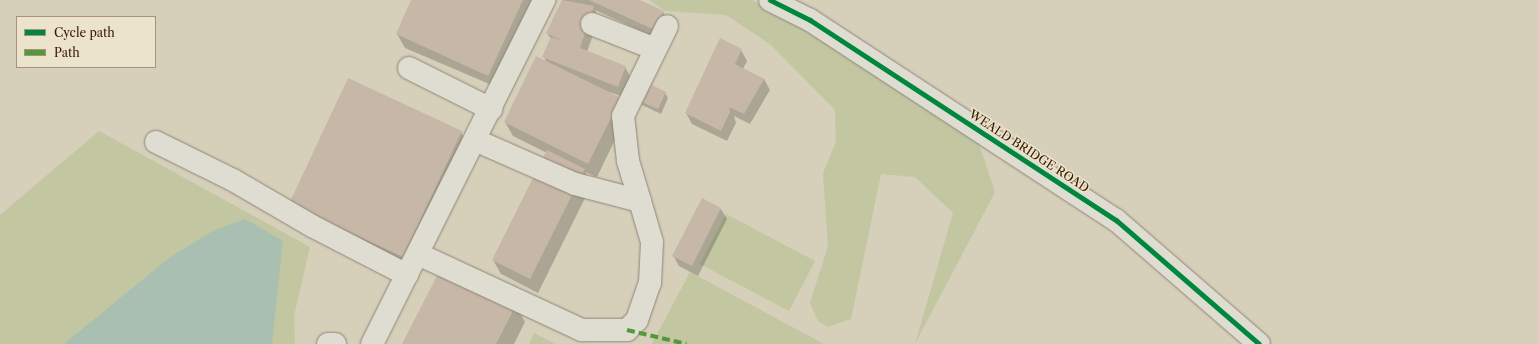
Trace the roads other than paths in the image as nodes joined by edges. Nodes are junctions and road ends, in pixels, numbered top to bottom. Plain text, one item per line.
1 (544, 0) edge
2 (770, 0) edge
3 (592, 24) dead end
4 (667, 26) dead end
5 (654, 49) junction
6 (409, 68) dead end
7 (491, 109) junction
8 (475, 140) junction
9 (156, 142) dead end
10 (640, 201) junction
11 (418, 254) junction
12 (407, 275) junction
13 (328, 344) edge
14 (335, 344) edge
15 (372, 344) edge
16 (1259, 344) edge

1 - 7 street
2 - 16 street, WEALD BRIDGE ROAD
3 - 5 street
4 - 5 street
5 - 10 street
6 - 7 street
7 - 8 street
8 - 10 street
8 - 11 street
9 - 12 street
10 - 11 street
11 - 12 street
12 - 15 street
13 - 14 street

